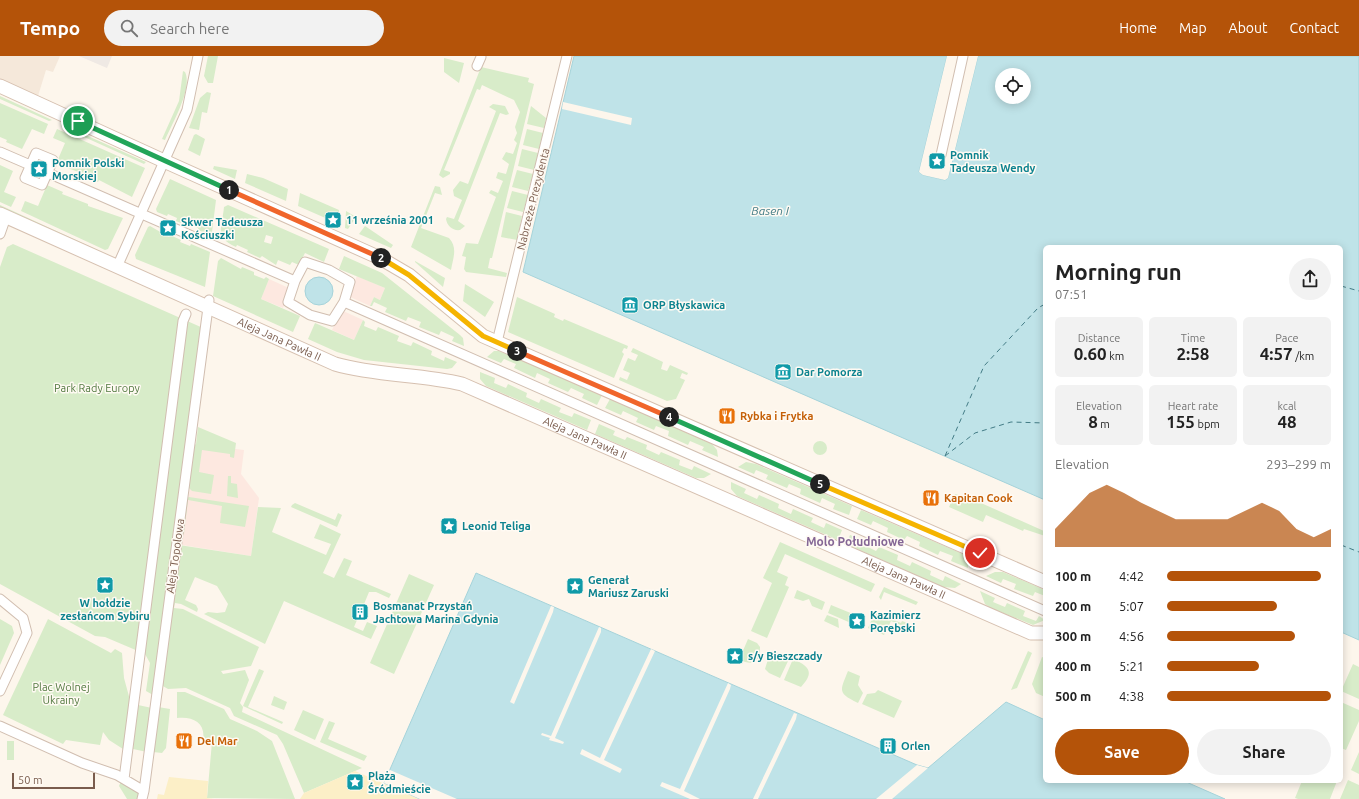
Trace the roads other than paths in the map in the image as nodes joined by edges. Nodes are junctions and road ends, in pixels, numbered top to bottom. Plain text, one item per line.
1 (198, 56) edge
2 (567, 56) edge
3 (963, 56) edge
4 (0, 86) edge
5 (0, 152) edge
6 (941, 155) dead end
7 (164, 162) junction
8 (30, 165) junction
9 (48, 173) junction
10 (141, 214) junction
11 (3, 216) edge
12 (0, 234) edge
13 (117, 267) junction
14 (295, 281) junction
15 (344, 302) junction
16 (209, 304) junction
17 (186, 314) dead end
18 (497, 342) junction
19 (1043, 581) edge
20 (0, 599) edge
21 (1043, 610) edge
22 (1043, 633) edge
23 (0, 691) edge
24 (0, 726) edge
25 (124, 779) junction
26 (143, 795) edge

1 - 7 street
2 - 18 street, Nabrzeże Prezydenta
3 - 6 street
4 - 7 street
5 - 8 street
7 - 10 street
7 - 18 street
8 - 9 street
8 - 9 street
9 - 10 street
10 - 13 street
10 - 14 street
11 - 12 street
11 - 13 street
13 - 16 street, Aleja Jana Pawła II
14 - 15 street
14 - 15 street
15 - 21 street
16 - 22 street, Aleja Jana Pawła II
16 - 26 street, Aleja Topolowa
17 - 25 street, Aleja Topolowa
18 - 19 street
20 - 23 street
24 - 25 street
25 - 26 street

